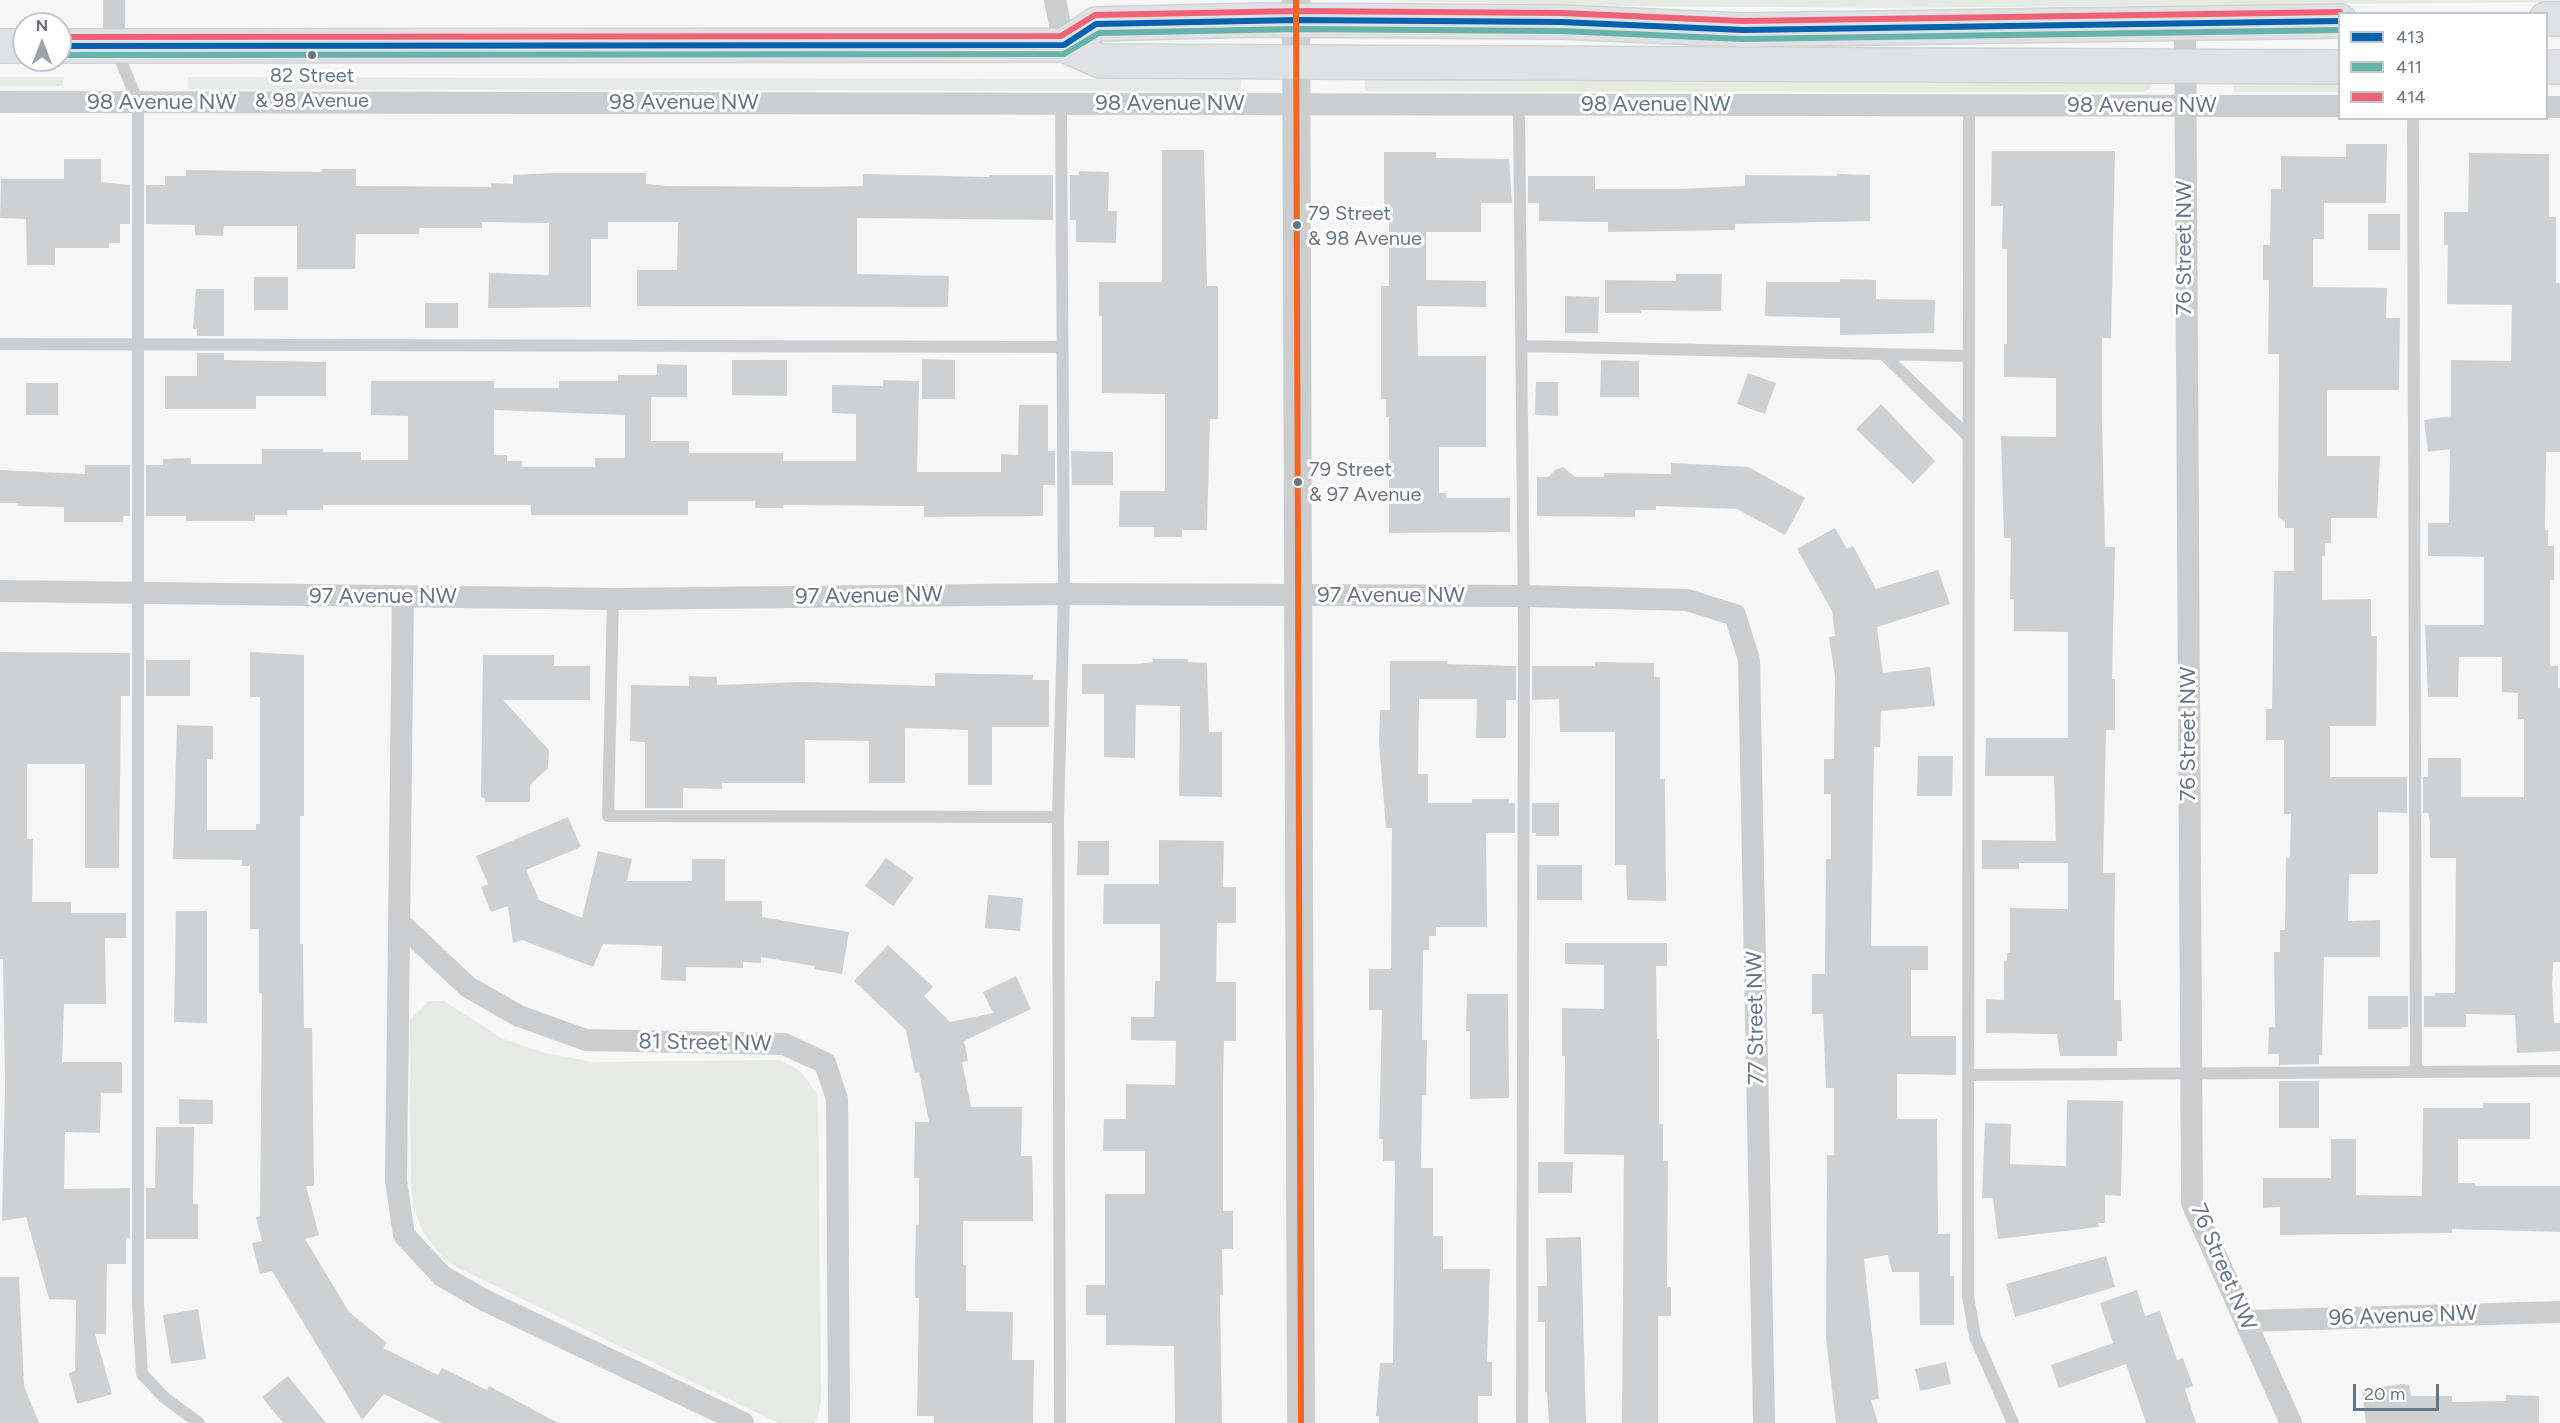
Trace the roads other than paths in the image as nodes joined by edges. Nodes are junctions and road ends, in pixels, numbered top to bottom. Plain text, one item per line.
1 (114, 0) edge
2 (1055, 0) edge
3 (1296, 10) edge
4 (2338, 21) edge
5 (2185, 23) junction
6 (114, 45) junction
7 (1064, 45) junction
8 (72, 46) edge
9 (1297, 62) junction
10 (2184, 67) junction
11 (2338, 67) edge
12 (0, 102) edge
13 (138, 102) junction
14 (1298, 103) junction
15 (1061, 104) junction
16 (1519, 105) junction
17 (1969, 105) junction
18 (2184, 106) junction
19 (2338, 106) edge
20 (2413, 120) edge
21 (0, 344) edge
22 (138, 345) junction
23 (1523, 346) junction
24 (1061, 347) junction
25 (1883, 354) junction
26 (1968, 356) junction
27 (1968, 436) junction
28 (0, 591) edge
29 (1064, 594) junction
30 (138, 595) junction
31 (1300, 595) junction
32 (1523, 596) junction
33 (403, 597) junction
34 (613, 599) junction
35 (1735, 615) joint
36 (1058, 817) junction
37 (401, 924) junction
38 (2560, 1071) edge
39 (2416, 1072) junction
40 (2191, 1073) junction
41 (1968, 1075) junction
42 (2560, 1312) edge
43 (2246, 1321) junction
44 (712, 1417) edge
45 (199, 1423) edge
46 (743, 1423) edge
47 (839, 1423) edge
48 (1060, 1423) edge
49 (1301, 1423) edge
50 (1522, 1423) edge
51 (1764, 1423) edge
52 (2013, 1423) edge
53 (2292, 1423) edge

1 - 6 street
2 - 7 street
3 - 5 main road
3 - 7 main road
3 - 9 street
4 - 5 main road
5 - 10 street, 76 Street NW
6 - 7 main road, 98 Avenue NW
6 - 8 main road, 98 Avenue NW
6 - 13 lane
7 - 9 main road, 98 Avenue NW
9 - 10 main road, 98 Avenue NW
9 - 14 street
10 - 11 main road, 98 Avenue NW
10 - 18 street, 76 Street NW
12 - 13 street, 98 Avenue NW
13 - 15 street, 98 Avenue NW
13 - 22 lane
14 - 15 street, 98 Avenue NW
14 - 16 street, 98 Avenue NW
14 - 31 street
15 - 24 lane
16 - 17 street, 98 Avenue NW
16 - 23 lane
17 - 18 street, 98 Avenue NW
17 - 26 lane
18 - 19 street, 98 Avenue NW
18 - 40 street, 76 Street NW
20 - 39 lane
21 - 22 lane
22 - 24 lane
22 - 30 lane
23 - 25 lane
23 - 32 lane
24 - 29 lane
25 - 26 lane
25 - 27 lane
26 - 27 lane
27 - 41 lane
28 - 30 street, 97 Avenue NW
29 - 31 street, 97 Avenue NW
29 - 34 street, 97 Avenue NW
29 - 36 lane
30 - 33 street, 97 Avenue NW
30 - 45 lane
31 - 32 street, 97 Avenue NW
31 - 49 street
32 - 35 street, 97 Avenue NW
32 - 50 lane
33 - 34 street, 97 Avenue NW
33 - 37 street
34 - 36 lane
35 - 51 street, 77 Street NW
36 - 48 lane
37 - 44 street
37 - 47 street, 81 Street NW
38 - 39 lane
39 - 40 lane
40 - 41 lane
40 - 43 street, 76 Street NW
41 - 52 lane
42 - 43 street, 96 Avenue NW
43 - 53 street, 76 Street NW
44 - 46 street

